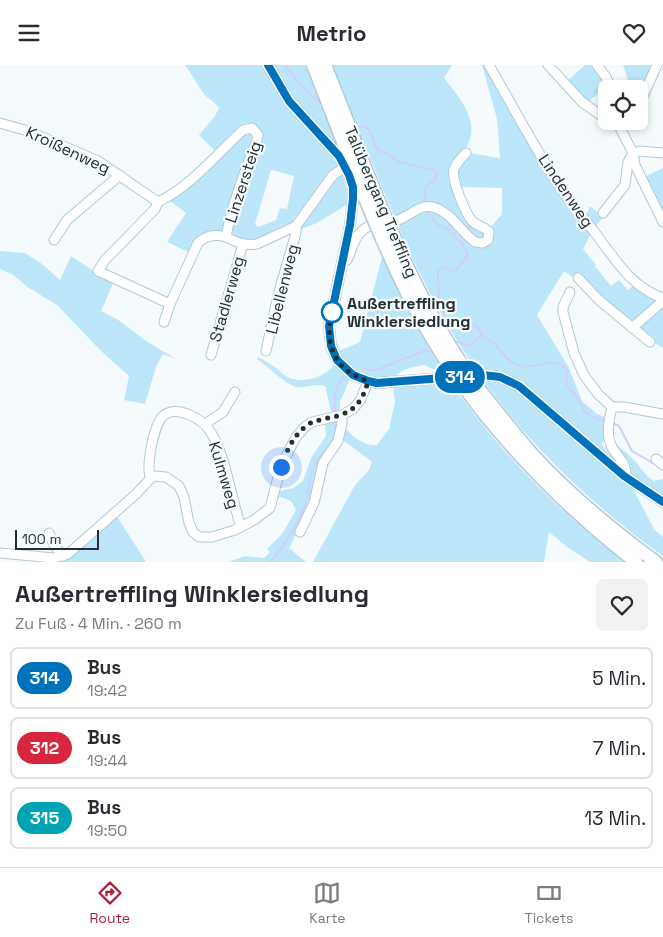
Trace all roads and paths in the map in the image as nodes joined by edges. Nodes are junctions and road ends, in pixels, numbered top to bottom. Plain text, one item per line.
1 (268, 65) edge
2 (313, 65) edge
3 (325, 65) edge
4 (489, 65) edge
5 (548, 65) edge
6 (597, 65) edge
7 (657, 65) edge
8 (608, 80) edge
9 (648, 85) edge
10 (598, 113) edge
11 (0, 123) edge
12 (622, 130) edge
13 (466, 153) dead end
14 (633, 153) junction
15 (663, 153) edge
16 (345, 167) junction
17 (120, 175) junction
18 (158, 202) junction
19 (603, 213) dead end
20 (663, 223) edge
21 (296, 226) junction
22 (226, 237) junction
23 (54, 240) dead end
24 (243, 244) junction
25 (347, 259) dead end
26 (578, 278) dead end
27 (570, 292) dead end
28 (663, 299) edge
29 (170, 304) junction
30 (164, 322) dead end
31 (632, 328) junction
32 (650, 342) dead end
33 (266, 351) dead end
34 (211, 355) dead end
35 (368, 381) junction
36 (235, 391) dead end
37 (612, 407) junction
38 (490, 413) junction
39 (663, 414) edge
40 (338, 416) junction
41 (205, 425) junction
42 (624, 476) junction
43 (150, 478) junction
44 (663, 502) edge
45 (241, 527) junction
46 (300, 532) dead end
47 (49, 533) dead end
48 (0, 553) edge
49 (63, 556) junction
50 (636, 562) edge
51 (656, 562) edge

1 - 16 main road
2 - 38 highway, Talübergang Treffling, bridge
3 - 38 highway, Talübergang Treffling, bridge
4 - 28 street, Lindenweg
5 - 10 street
6 - 8 street
7 - 9 street
11 - 17 street, Kroißenweg
12 - 14 street
13 - 25 street
14 - 15 street
14 - 19 street, Lindenweg
14 - 20 street
16 - 21 street, Linzersteig
16 - 35 main road
17 - 18 street, Kroißenweg
17 - 23 street
18 - 22 street, Linzersteig
18 - 29 street
21 - 24 street, Linzersteig
21 - 33 street, Libellenweg
22 - 24 street, Linzersteig
22 - 29 street
24 - 34 street, Stadlerweg
26 - 31 street
27 - 37 street
28 - 31 street
29 - 30 street
31 - 32 street
35 - 40 street
35 - 42 main road
36 - 41 street, Kulmweg
37 - 39 street
37 - 42 street
38 - 50 highway
38 - 51 highway
40 - 45 street
40 - 46 street
41 - 43 street, Kulmweg
41 - 45 street, Kulmweg
42 - 44 main road
43 - 45 street
43 - 49 street
47 - 49 street
48 - 49 street

